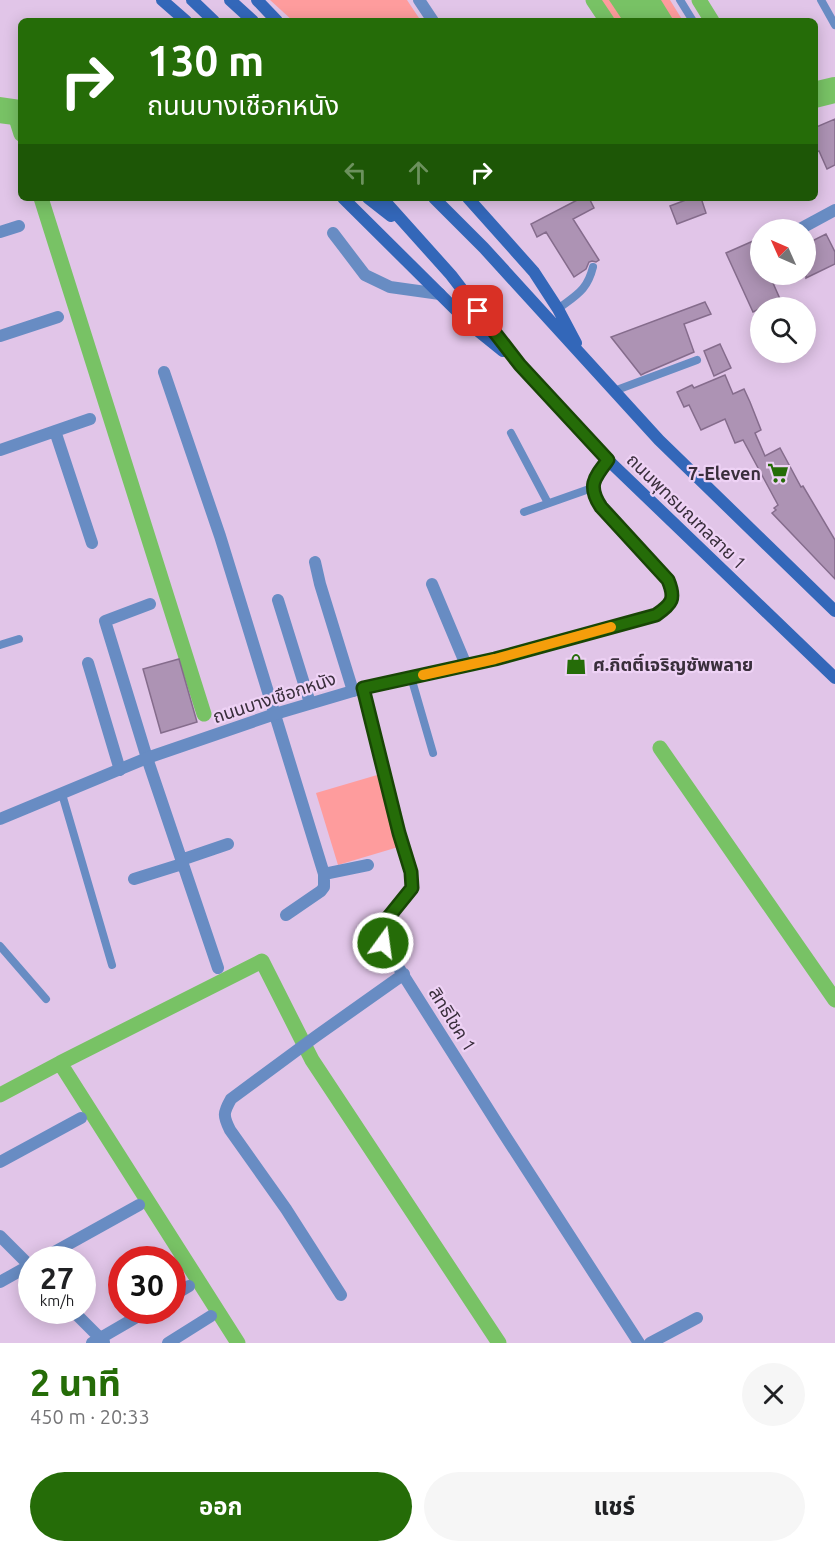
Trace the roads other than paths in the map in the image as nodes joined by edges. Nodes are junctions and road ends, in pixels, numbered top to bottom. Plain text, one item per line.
1 (162, 0) edge
2 (192, 0) edge
3 (230, 0) edge
4 (257, 0) edge
5 (419, 0) edge
6 (680, 0) edge
7 (821, 0) edge
8 (183, 18) edge
9 (211, 18) edge
10 (250, 18) edge
11 (274, 18) edge
12 (432, 18) edge
13 (691, 18) edge
14 (835, 25) edge
15 (346, 201) edge
16 (372, 201) edge
17 (385, 201) edge
18 (437, 201) edge
19 (471, 201) edge
20 (835, 210) edge
21 (816, 220) edge
22 (19, 226) dead end
23 (0, 232) edge
24 (333, 233) dead end
25 (415, 236) junction
26 (593, 267) dead end
27 (440, 294) junction
28 (558, 309) junction
29 (58, 317) dead end
30 (0, 336) edge
31 (697, 360) dead end
32 (586, 361) junction
33 (520, 365) junction
34 (164, 372) dead end
35 (614, 391) junction
36 (90, 419) dead end
37 (56, 431) junction
38 (511, 433) dead end
39 (0, 450) edge
40 (608, 460) junction
41 (592, 488) junction
42 (548, 504) junction
43 (524, 512) dead end
44 (92, 543) dead end
45 (315, 562) dead end
46 (432, 584) dead end
47 (278, 600) dead end
48 (150, 604) dead end
49 (835, 611) edge
50 (19, 639) dead end
51 (0, 645) edge
52 (88, 663) dead end
53 (466, 665) junction
54 (411, 677) junction
55 (835, 678) edge
56 (358, 689) junction
57 (310, 703) junction
58 (275, 714) junction
59 (433, 753) dead end
60 (147, 758) junction
61 (120, 770) junction
62 (63, 794) junction
63 (0, 819) edge
64 (228, 844) dead end
65 (182, 862) junction
66 (368, 865) dead end
67 (324, 874) junction
68 (134, 879) dead end
69 (286, 915) dead end
70 (0, 946) edge
71 (112, 965) dead end
72 (218, 968) dead end
73 (404, 974) junction
74 (46, 999) dead end
75 (81, 1118) dead end
76 (0, 1162) edge
77 (139, 1205) dead end
78 (0, 1236) edge
79 (67, 1246) edge
80 (18, 1252) edge
81 (18, 1273) edge
82 (0, 1282) edge
83 (189, 1286) dead end
84 (186, 1288) edge
85 (341, 1295) dead end
86 (211, 1316) dead end
87 (697, 1318) dead end
88 (85, 1324) edge
89 (126, 1324) edge
90 (99, 1341) edge
91 (168, 1343) edge
92 (639, 1343) edge
93 (650, 1343) edge

1 - 8 main road
2 - 9 main road
3 - 10 main road
4 - 11 main road
5 - 12 street
6 - 13 lane
7 - 14 lane
15 - 27 main road
16 - 25 main road
17 - 25 main road, ถนนพุทธมณฑลสาย 1
18 - 32 main road, ถนนพุทธมณฑลสาย 1
19 - 28 main road
20 - 21 street
22 - 23 street
24 - 27 street
25 - 33 main road, ถนนพุทธมณฑลสาย 1
26 - 28 lane
27 - 33 main road
28 - 32 main road
29 - 30 street
31 - 35 lane
32 - 35 main road, ถนนพุทธมณฑลสาย 1
33 - 40 main road, ถนนพุทธมณฑลสาย 1
34 - 58 street
35 - 49 main road, ถนนพุทธมณฑลสาย 1
36 - 37 street
37 - 39 street
37 - 44 street
38 - 42 lane
40 - 41 street
40 - 55 main road, ถนนพุทธมณฑลสาย 1
41 - 42 lane
41 - 53 street, ถนนบางเชือกหนัง
42 - 43 lane
45 - 56 street
46 - 53 street
47 - 57 street
48 - 60 street
50 - 51 lane
52 - 61 street
53 - 54 street, ถนนบางเชือกหนัง
54 - 56 street, ถนนบางเชือกหนัง
54 - 59 lane
56 - 57 street, ถนนบางเชือกหนัง
56 - 73 street, สิทธิโชค 1
57 - 58 street, ถนนบางเชือกหนัง
58 - 60 street, ถนนบางเชือกหนัง
58 - 67 street
60 - 61 street, ถนนบางเชือกหนัง
60 - 65 street
61 - 62 street, ถนนบางเชือกหนัง
62 - 63 street, ถนนบางเชือกหนัง
62 - 71 lane
64 - 65 street
65 - 68 street
65 - 72 street
66 - 67 street
67 - 69 street
70 - 74 lane
73 - 85 street
73 - 92 street, สิทธิโชค 1
75 - 76 street
77 - 79 street
78 - 80 street
81 - 82 street
83 - 84 street
86 - 91 street
87 - 93 street
88 - 90 street
89 - 90 street

